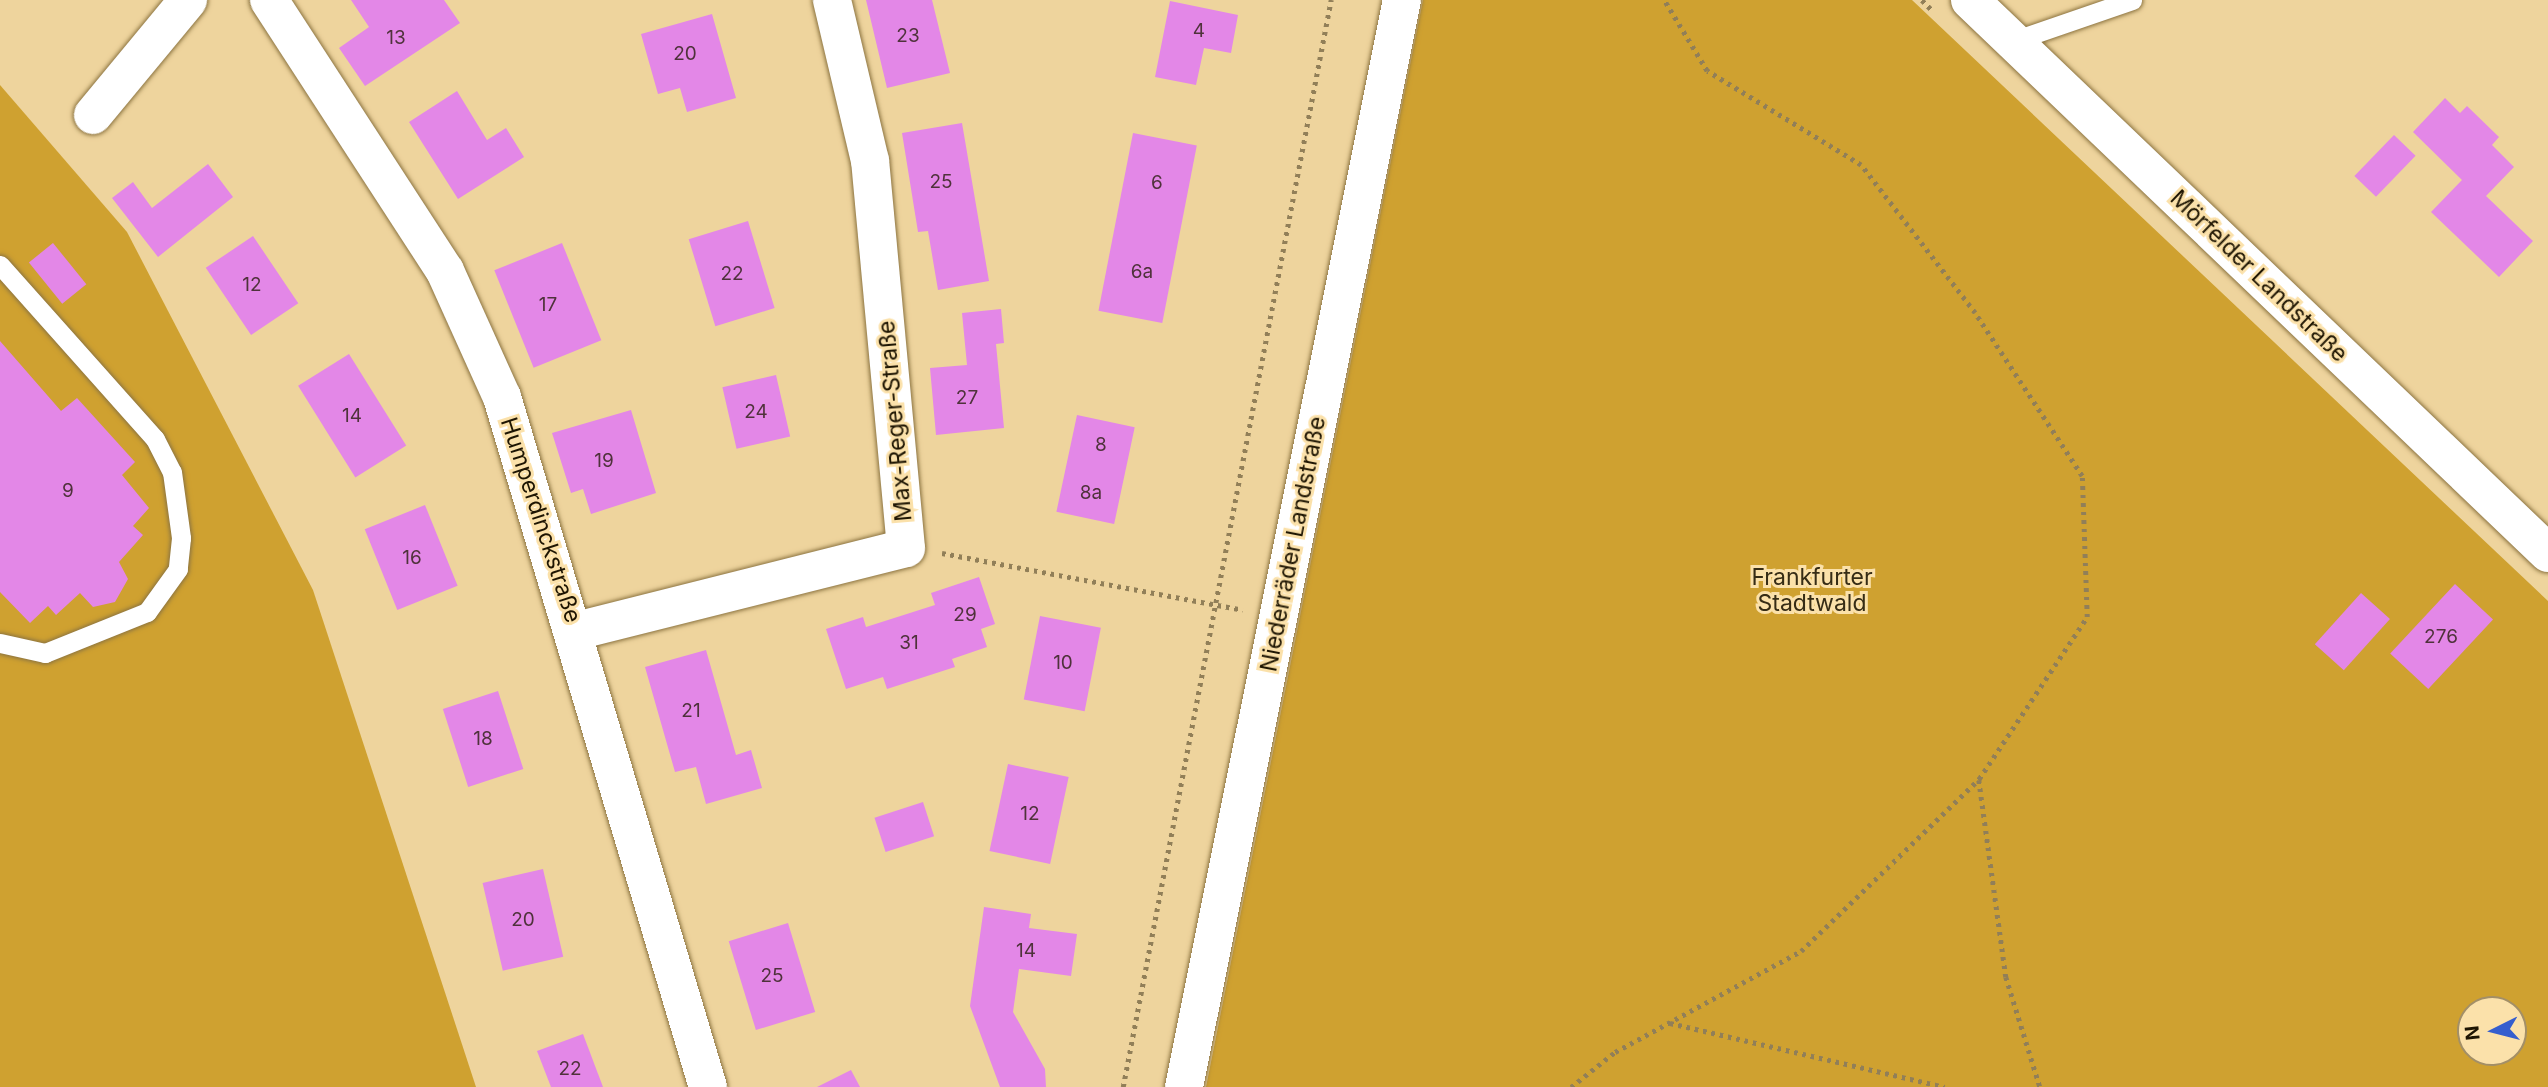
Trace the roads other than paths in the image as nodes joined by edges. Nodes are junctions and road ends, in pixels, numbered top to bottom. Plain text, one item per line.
1 (188, 0) edge
2 (269, 0) edge
3 (832, 0) edge
4 (1402, 0) edge
5 (1970, 0) edge
6 (2132, 0) edge
7 (2013, 41) junction
8 (93, 116) dead end
9 (0, 265) edge
10 (2548, 553) edge
11 (576, 631) junction
12 (0, 643) edge
13 (708, 1087) edge
14 (1185, 1087) edge

1 - 8 street
2 - 11 street, Humperdinckstraße
3 - 11 street, Max-Reger-Straße
4 - 14 street, Niederräder Landstraße
5 - 7 street, Mörfelder Landstraße
6 - 7 lane
7 - 10 street, Mörfelder Landstraße
9 - 12 lane
11 - 13 street, Humperdinckstraße

